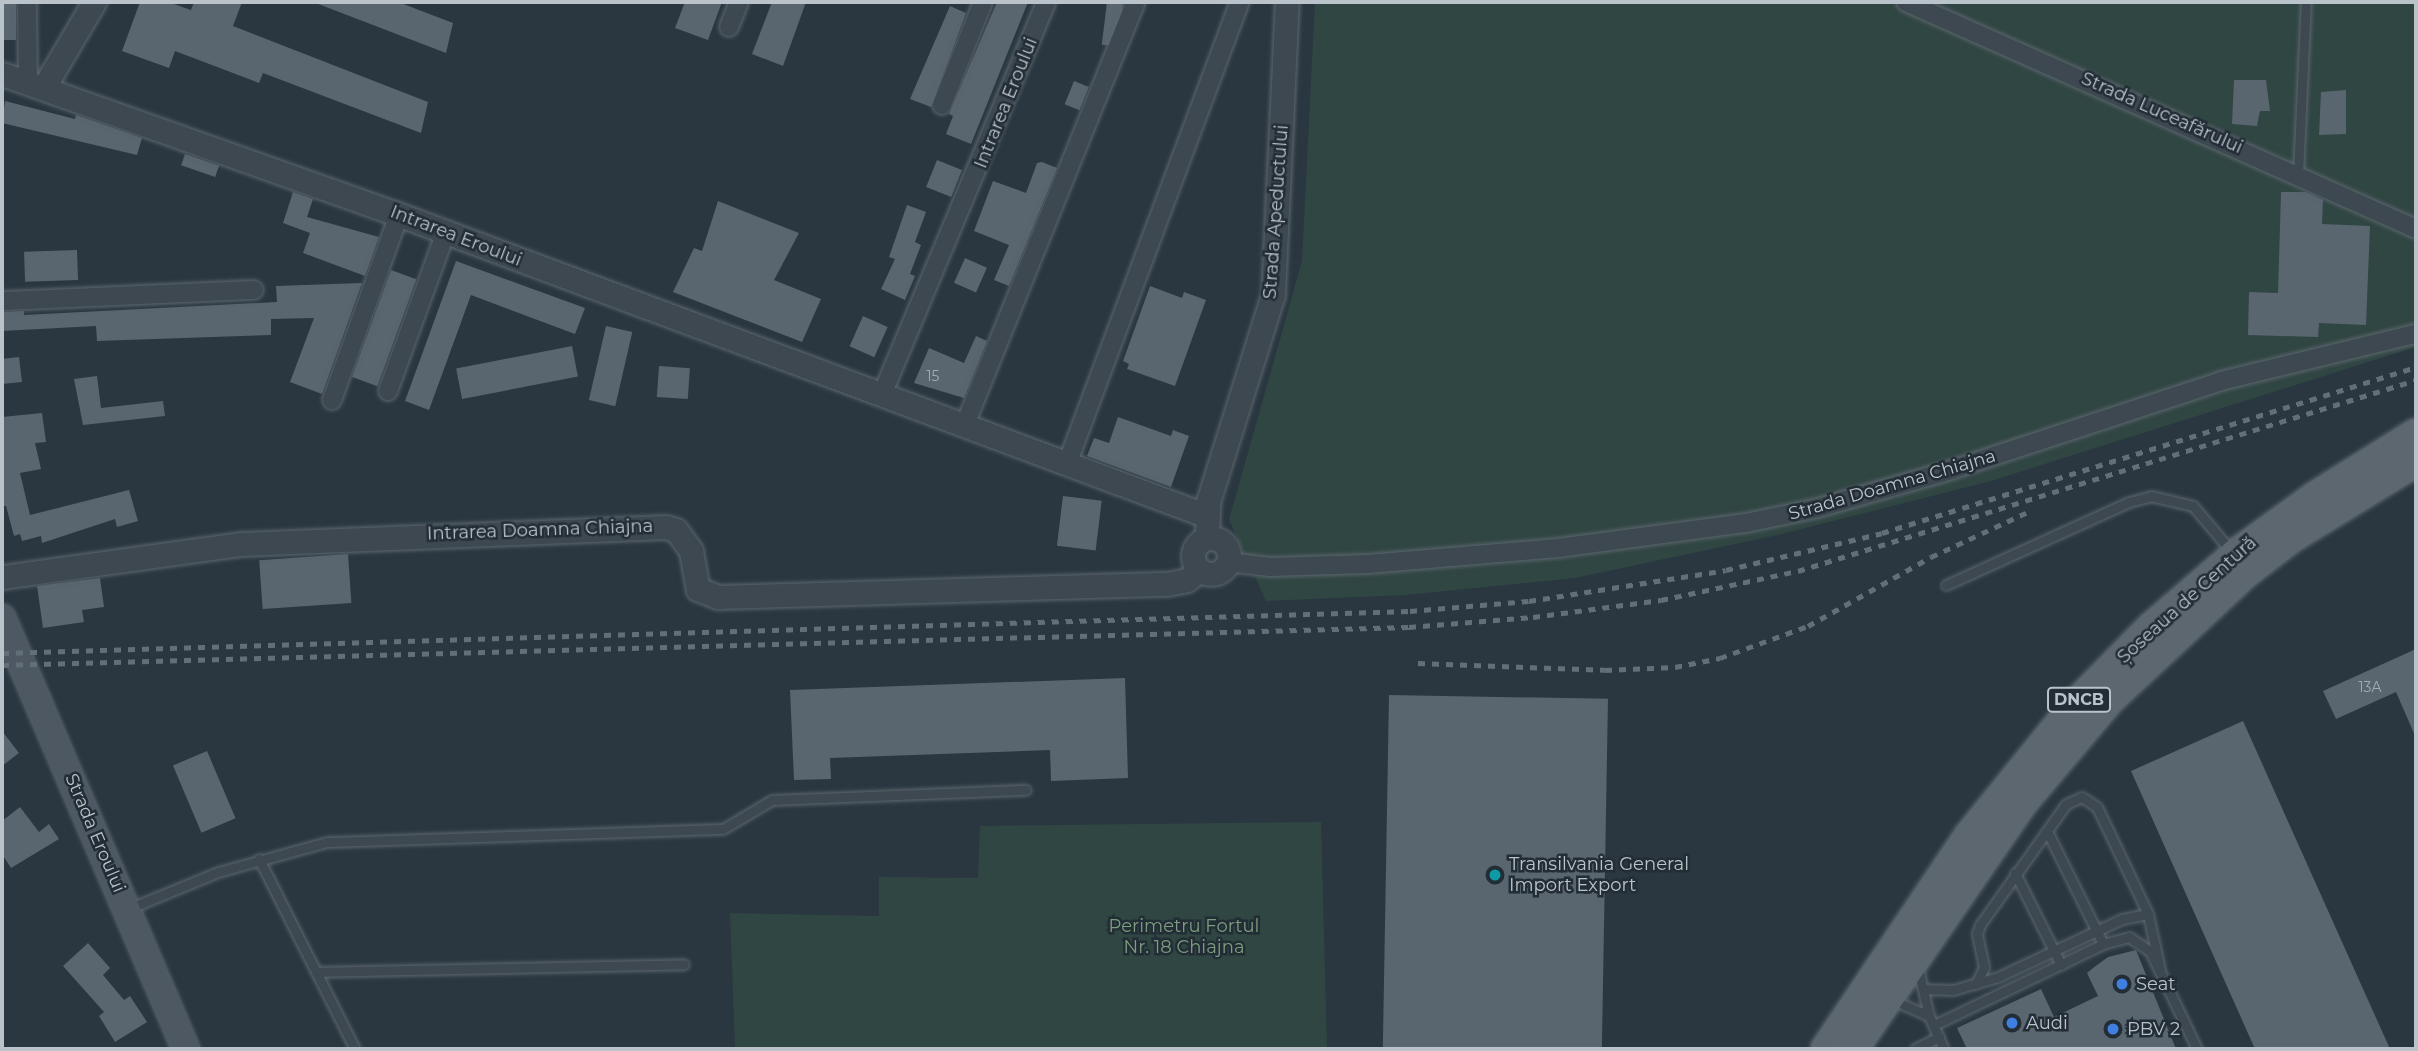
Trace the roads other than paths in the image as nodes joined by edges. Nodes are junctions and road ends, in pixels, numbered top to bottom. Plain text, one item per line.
1 (27, 2) edge
2 (94, 2) edge
3 (739, 2) edge
4 (983, 2) edge
5 (1046, 2) edge
6 (1136, 2) edge
7 (1240, 2) edge
8 (1287, 2) edge
9 (1906, 2) edge
10 (2306, 2) edge
11 (729, 27) dead end
12 (2, 74) edge
13 (36, 85) junction
14 (942, 105) dead end
15 (2298, 174) junction
16 (399, 215) junction
17 (2416, 229) edge
18 (446, 233) junction
19 (254, 290) dead end
20 (2, 301) edge
21 (2416, 334) edge
22 (388, 391) dead end
23 (881, 397) junction
24 (332, 400) dead end
25 (964, 427) junction
26 (2416, 434) edge
27 (2416, 461) edge
28 (1068, 464) junction
29 (1205, 514) junction
30 (1207, 538) junction
31 (2235, 555) junction
32 (1228, 562) junction
33 (1199, 570) junction
34 (2, 577) edge
35 (1946, 584) dead end
36 (2, 618) edge
37 (1026, 790) dead end
38 (2047, 831) junction
39 (259, 859) junction
40 (2015, 873) junction
41 (128, 910) junction
42 (2148, 914) junction
43 (2096, 931) junction
44 (2103, 944) junction
45 (2054, 952) junction
46 (1916, 956) junction
47 (684, 964) dead end
48 (2060, 965) junction
49 (2160, 970) junction
50 (317, 972) junction
51 (1976, 984) junction
52 (1923, 989) junction
53 (1888, 998) junction
54 (1932, 1021) junction
55 (1939, 1037) junction
56 (186, 1049) edge
57 (355, 1049) edge
58 (1826, 1049) edge
59 (1853, 1049) edge
60 (1915, 1049) edge
61 (1944, 1049) edge
62 (2197, 1049) edge

1 - 13 street
2 - 13 street
3 - 11 street
4 - 14 street
5 - 23 street, Intrarea Eroului
6 - 25 street
7 - 28 street
8 - 29 street, Strada Apeductului
9 - 15 street, Strada Luceafărului
10 - 15 lane
12 - 13 street, Intrarea Eroului
13 - 16 street, Intrarea Eroului
15 - 17 street, Strada Luceafărului
16 - 18 street, Intrarea Eroului
16 - 24 street
18 - 22 street
18 - 23 street, Intrarea Eroului
19 - 20 street
21 - 32 street, Strada Doamna Chiajna
23 - 25 street, Intrarea Eroului
25 - 28 street, Intrarea Eroului
26 - 31 main road, Șoseaua de Centură / DNCB
27 - 46 main road, Șoseaua de Centură / DNCB
28 - 29 street, Intrarea Eroului
29 - 30 street, Strada Apeductului
30 - 32 street
30 - 33 street
31 - 35 lane
31 - 58 main road, Șoseaua de Centură / DNCB
32 - 33 street
33 - 34 street, Intrarea Doamna Chiajna
36 - 41 main road, Strada Eroului
37 - 39 lane
38 - 40 lane
38 - 42 lane
38 - 43 lane
39 - 41 lane
39 - 50 lane
40 - 45 lane
40 - 51 lane
41 - 56 main road, Strada Eroului
42 - 43 lane
42 - 49 lane
43 - 44 lane
43 - 45 lane
44 - 48 lane
44 - 49 lane
45 - 48 lane
45 - 51 lane
46 - 52 lane
46 - 53 main road, Șoseaua de Centură / DNCB
47 - 50 lane
48 - 54 lane
49 - 62 lane
50 - 57 lane
51 - 52 lane
52 - 54 lane
53 - 54 lane
53 - 59 main road, Șoseaua de Centură / DNCB
54 - 55 lane
55 - 60 lane
55 - 61 lane

